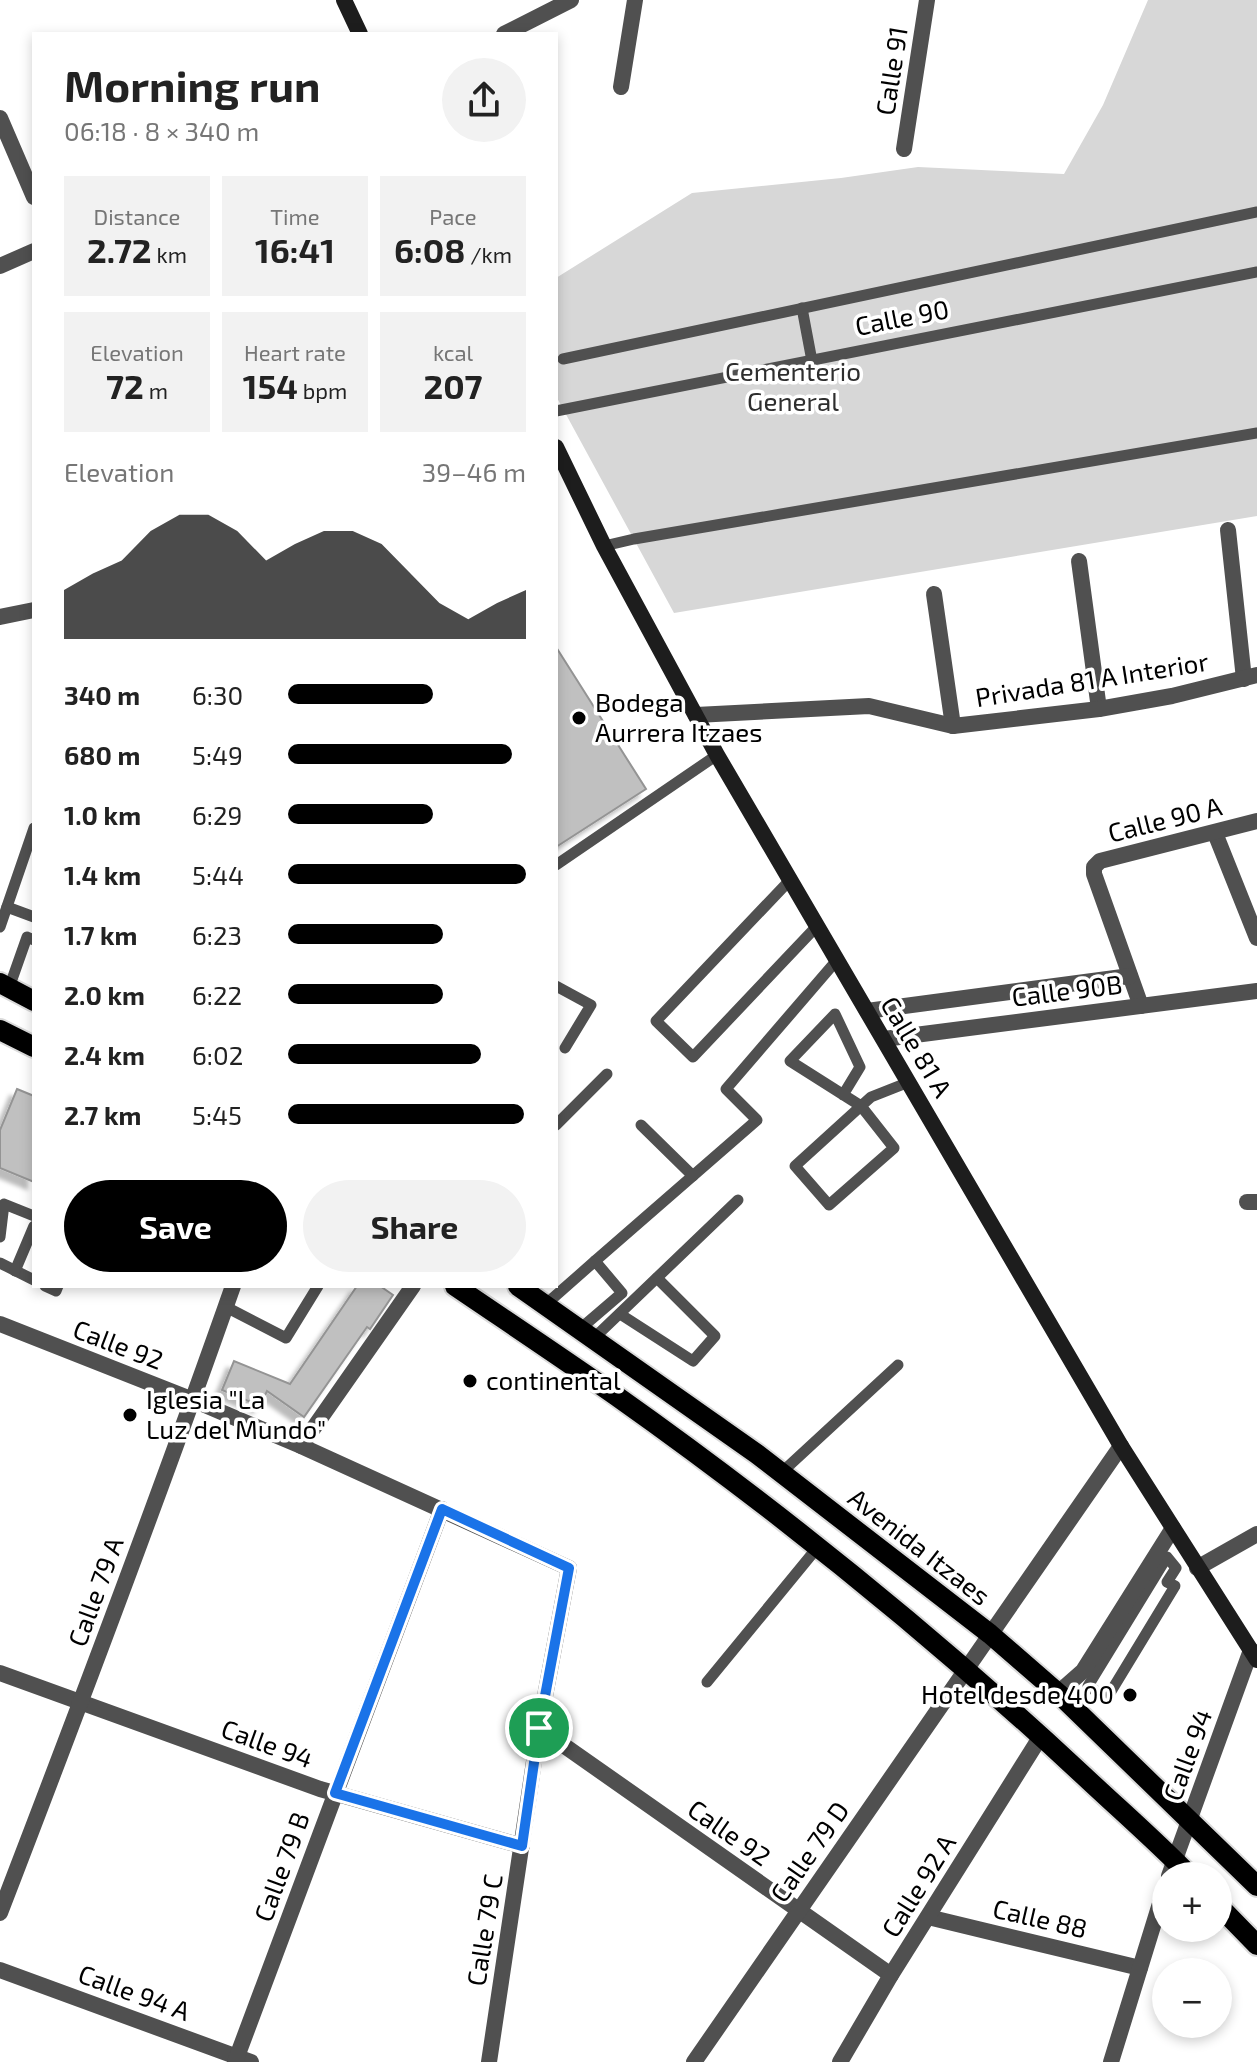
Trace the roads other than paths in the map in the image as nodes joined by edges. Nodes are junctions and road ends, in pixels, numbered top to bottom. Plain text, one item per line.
1 (344, 0) edge
2 (635, 0) edge
3 (927, 0) edge
4 (562, 2) edge
5 (359, 32) edge
6 (508, 32) edge
7 (621, 87) dead end
8 (0, 118) edge
9 (904, 149) dead end
10 (32, 192) edge
11 (1257, 212) edge
12 (32, 252) edge
13 (0, 266) edge
14 (1257, 272) edge
15 (802, 308) junction
16 (563, 359) dead end
17 (812, 361) junction
18 (558, 411) edge
19 (1257, 433) edge
20 (558, 455) edge
21 (563, 476) edge
22 (1228, 530) dead end
23 (604, 546) junction
24 (1079, 561) dead end
25 (934, 594) dead end
26 (32, 610) edge
27 (0, 617) edge
28 (1251, 677) edge
29 (1099, 709) junction
30 (696, 715) junction
31 (953, 726) junction
32 (717, 755) junction
33 (1257, 821) edge
34 (1215, 833) junction
35 (32, 834) edge
36 (558, 864) edge
37 (790, 880) junction
38 (7, 907) junction
39 (32, 916) edge
40 (817, 926) junction
41 (0, 927) edge
42 (1257, 938) edge
43 (32, 939) edge
44 (837, 960) junction
45 (1130, 976) junction
46 (4, 986) edge
47 (558, 987) edge
48 (1257, 991) edge
49 (32, 1000) edge
50 (1141, 1006) junction
51 (867, 1011) junction
52 (0, 1030) edge
53 (884, 1039) junction
54 (32, 1046) edge
55 (565, 1048) dead end
56 (607, 1074) dead end
57 (909, 1082) junction
58 (843, 1095) junction
59 (861, 1106) junction
60 (558, 1123) edge
61 (641, 1125) dead end
62 (693, 1176) junction
63 (738, 1200) dead end
64 (32, 1215) edge
65 (32, 1231) edge
66 (0, 1237) edge
67 (595, 1261) junction
68 (0, 1263) edge
69 (15, 1271) junction
70 (657, 1278) junction
71 (32, 1279) edge
72 (232, 1288) edge
73 (317, 1288) edge
74 (412, 1288) edge
75 (458, 1288) edge
76 (521, 1288) edge
77 (545, 1305) junction
78 (226, 1307) junction
79 (620, 1314) junction
80 (0, 1324) edge
81 (586, 1334) junction
82 (898, 1365) dead end
83 (193, 1400) junction
84 (301, 1446) junction
85 (1121, 1446) junction
86 (757, 1454) junction
87 (781, 1473) junction
88 (735, 1484) junction
89 (442, 1509) junction
90 (1173, 1528) junction
91 (1257, 1534) edge
92 (817, 1548) junction
93 (569, 1568) joint
94 (1197, 1568) junction
95 (990, 1634) junction
96 (1254, 1655) edge
97 (1094, 1665) junction
98 (966, 1669) junction
99 (0, 1673) edge
100 (707, 1682) dead end
101 (1058, 1693) junction
102 (81, 1701) junction
103 (539, 1728) junction
104 (1041, 1736) junction
105 (335, 1793) junction
106 (1190, 1819) junction
107 (522, 1846) junction
108 (1165, 1862) edge
109 (1173, 1862) edge
110 (1257, 1886) edge
111 (799, 1912) junction
112 (0, 1913) edge
113 (928, 1917) junction
114 (1232, 1919) edge
115 (1152, 1929) edge
116 (1257, 1945) edge
117 (1140, 1968) junction
118 (0, 1970) edge
119 (891, 1975) junction
120 (241, 2060) edge
121 (489, 2062) edge
122 (694, 2062) edge
123 (840, 2062) edge
124 (1111, 2062) edge

1 - 5 street
2 - 7 street
3 - 9 street, Calle 91
4 - 6 street
8 - 10 street
11 - 15 lane
12 - 13 street
14 - 17 lane, Calle 90
15 - 16 lane
15 - 17 lane
17 - 18 lane, Calle 90
19 - 23 lane
20 - 21 street, Calle 81 A
21 - 23 street, Calle 81 A
22 - 28 street
23 - 30 street, Calle 81 A
24 - 29 street
25 - 31 street
26 - 27 street
28 - 29 street, Privada 81 A Interior
29 - 31 street, Privada 81 A Interior
30 - 31 street, Privada 81 A Interior
30 - 32 street, Calle 81 A
32 - 36 lane
32 - 37 street, Calle 81 A
33 - 34 street, Calle 90 A
34 - 42 street
34 - 45 street, Calle 90 A
35 - 38 lane
37 - 40 street, Calle 81 A
37 - 40 lane
38 - 39 lane
38 - 41 lane
40 - 44 street, Calle 81 A
43 - 46 lane
44 - 51 street, Calle 81 A
44 - 62 lane
45 - 50 street
45 - 51 street
46 - 49 main road
47 - 55 lane
48 - 50 street, Calle 90B
50 - 53 street, Calle 90B
51 - 53 street, Calle 81 A
52 - 54 main road
53 - 57 street, Calle 81 A
56 - 60 lane
57 - 59 lane
57 - 85 street, Calle 81 A
58 - 58 lane
58 - 59 lane
59 - 59 lane
61 - 62 lane
62 - 67 lane
63 - 70 lane
64 - 66 lane
65 - 69 lane
67 - 77 lane
67 - 81 lane
68 - 69 lane
69 - 71 lane
70 - 79 lane
70 - 79 lane
72 - 78 street, Calle 79 A
73 - 78 lane
74 - 84 street
75 - 88 main road
76 - 77 main road, Avenida Itzaes
77 - 81 main road, Avenida Itzaes
78 - 83 street, Calle 79 A
79 - 81 lane
80 - 83 street, Calle 92
81 - 86 main road, Avenida Itzaes
82 - 87 lane
83 - 84 street, Calle 92
83 - 102 street, Calle 79 A
84 - 89 street, Calle 92
85 - 90 street, Calle 81 A
85 - 95 street
86 - 87 main road, Avenida Itzaes
86 - 88 main road
87 - 95 main road, Avenida Itzaes
88 - 92 main road
89 - 93 street, Calle 92
89 - 105 street, Calle 79 B
90 - 94 street, Calle 81 A
90 - 97 street
91 - 94 street
92 - 98 main road
92 - 100 lane
93 - 103 street, Calle 79 C
94 - 96 street, Calle 81 A
95 - 98 street
95 - 101 main road, Avenida Itzaes
96 - 106 street, Calle 94
97 - 97 lane
97 - 101 street
98 - 104 main road
98 - 111 street, Calle 79 D
99 - 102 street, Calle 94
101 - 106 main road, Avenida Itzaes
102 - 105 street, Calle 94
102 - 112 street, Calle 79 A
103 - 107 street, Calle 79 C
103 - 111 street, Calle 92
104 - 108 main road
104 - 113 street, Calle 92 A
105 - 107 street, Calle 94
105 - 120 street, Calle 79 B
106 - 109 street, Calle 94
106 - 110 main road, Avenida Itzaes
107 - 121 street, Calle 79 C
111 - 119 street, Calle 92
111 - 122 street, Calle 79 D
113 - 117 street, Calle 88
113 - 119 street, Calle 92 A
114 - 116 main road
115 - 117 street
117 - 124 street
118 - 120 street, Calle 94 A
119 - 123 street, Calle 92 A

